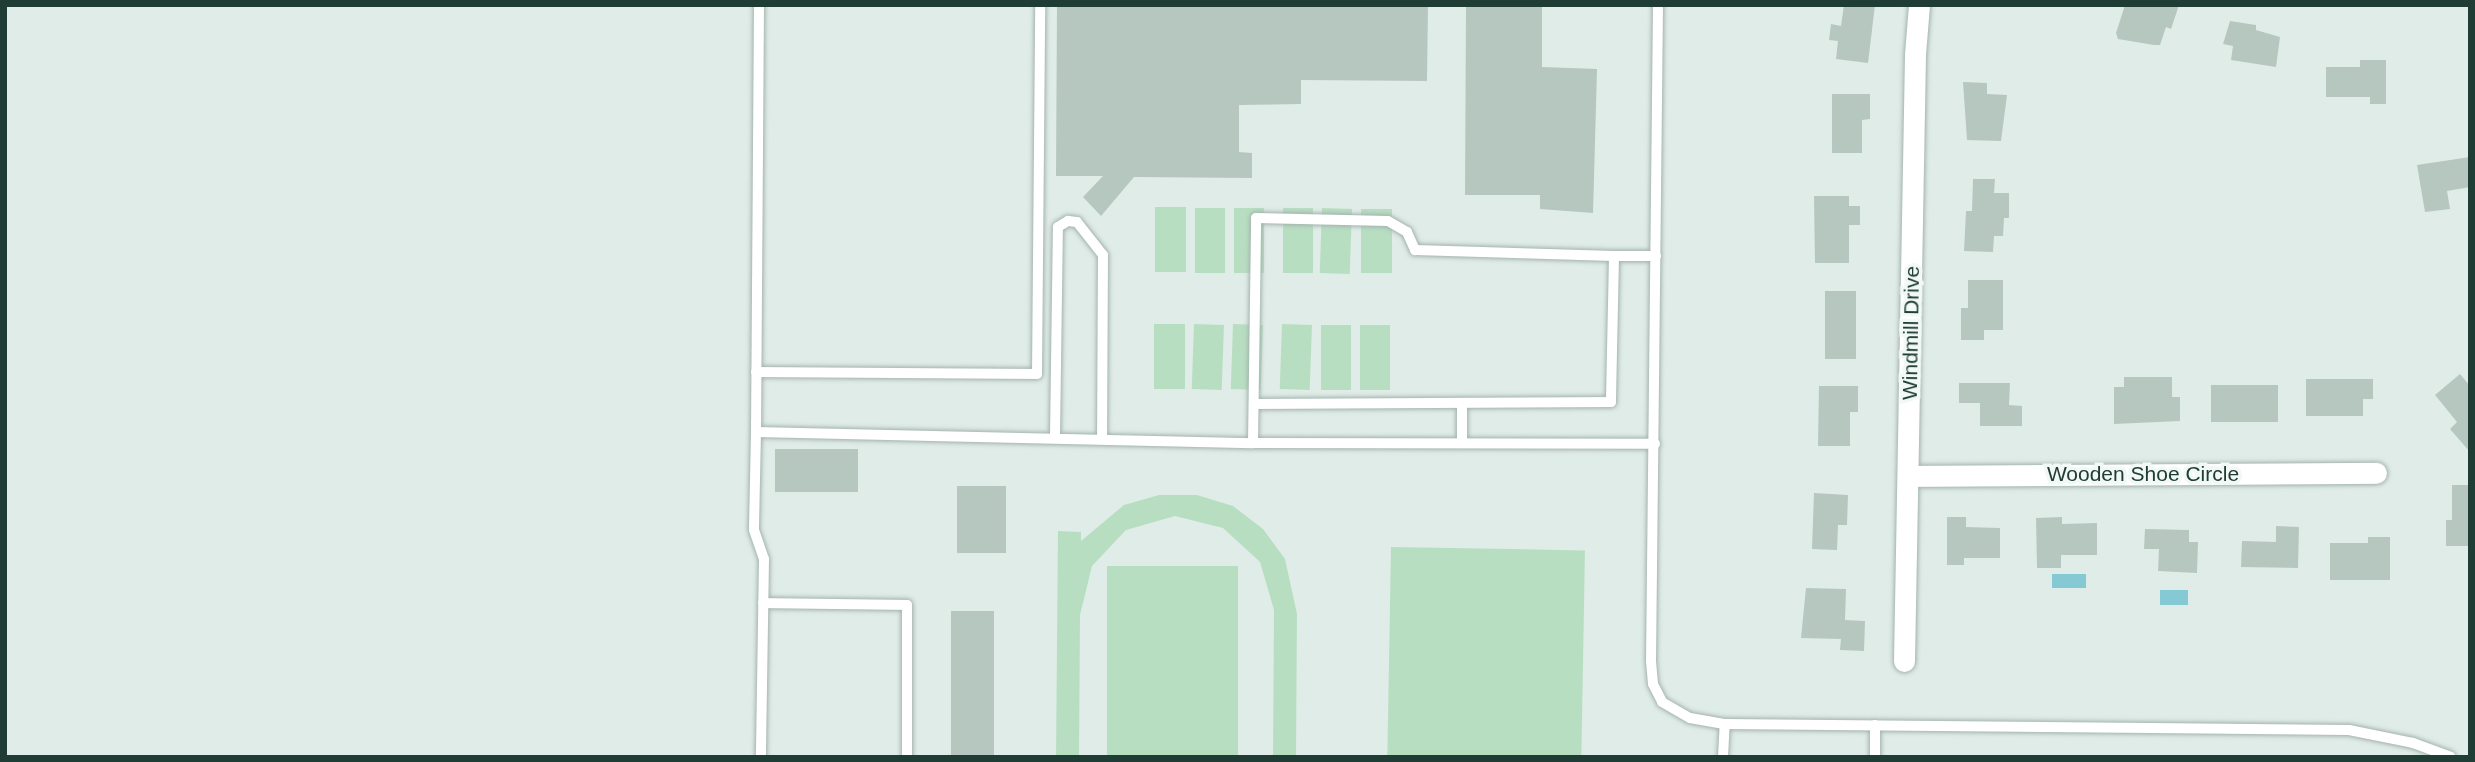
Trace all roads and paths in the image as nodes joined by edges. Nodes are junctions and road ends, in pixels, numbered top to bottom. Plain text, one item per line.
1 (759, 5) edge
2 (1040, 5) edge
3 (1658, 5) edge
4 (1919, 5) edge
5 (1614, 256) junction
6 (1656, 256) junction
7 (756, 372) junction
8 (1255, 404) junction
9 (1462, 405) junction
10 (755, 432) junction
11 (1055, 436) junction
12 (1102, 437) junction
13 (1462, 442) junction
14 (1253, 443) junction
15 (1655, 444) junction
16 (2376, 473) dead end
17 (1910, 475) junction
18 (763, 603) junction
19 (1904, 661) dead end
20 (1725, 724) junction
21 (1875, 725) junction
22 (761, 757) edge
23 (907, 757) edge
24 (1723, 757) edge
25 (1875, 757) edge
26 (2451, 757) edge

1 - 7 lane
2 - 7 lane
3 - 6 lane
4 - 17 street, Windmill Drive
5 - 6 lane
5 - 8 lane
5 - 9 lane
6 - 15 lane
7 - 10 lane
8 - 9 lane
8 - 14 lane
9 - 13 lane
10 - 11 lane
10 - 18 lane
11 - 12 lane
11 - 12 lane
12 - 14 lane
13 - 14 lane
13 - 15 lane
15 - 20 lane
16 - 17 street, Wooden Shoe Circle
17 - 19 street, Windmill Drive
18 - 22 lane
18 - 23 lane
20 - 21 lane
20 - 24 lane
21 - 25 lane
21 - 26 lane

